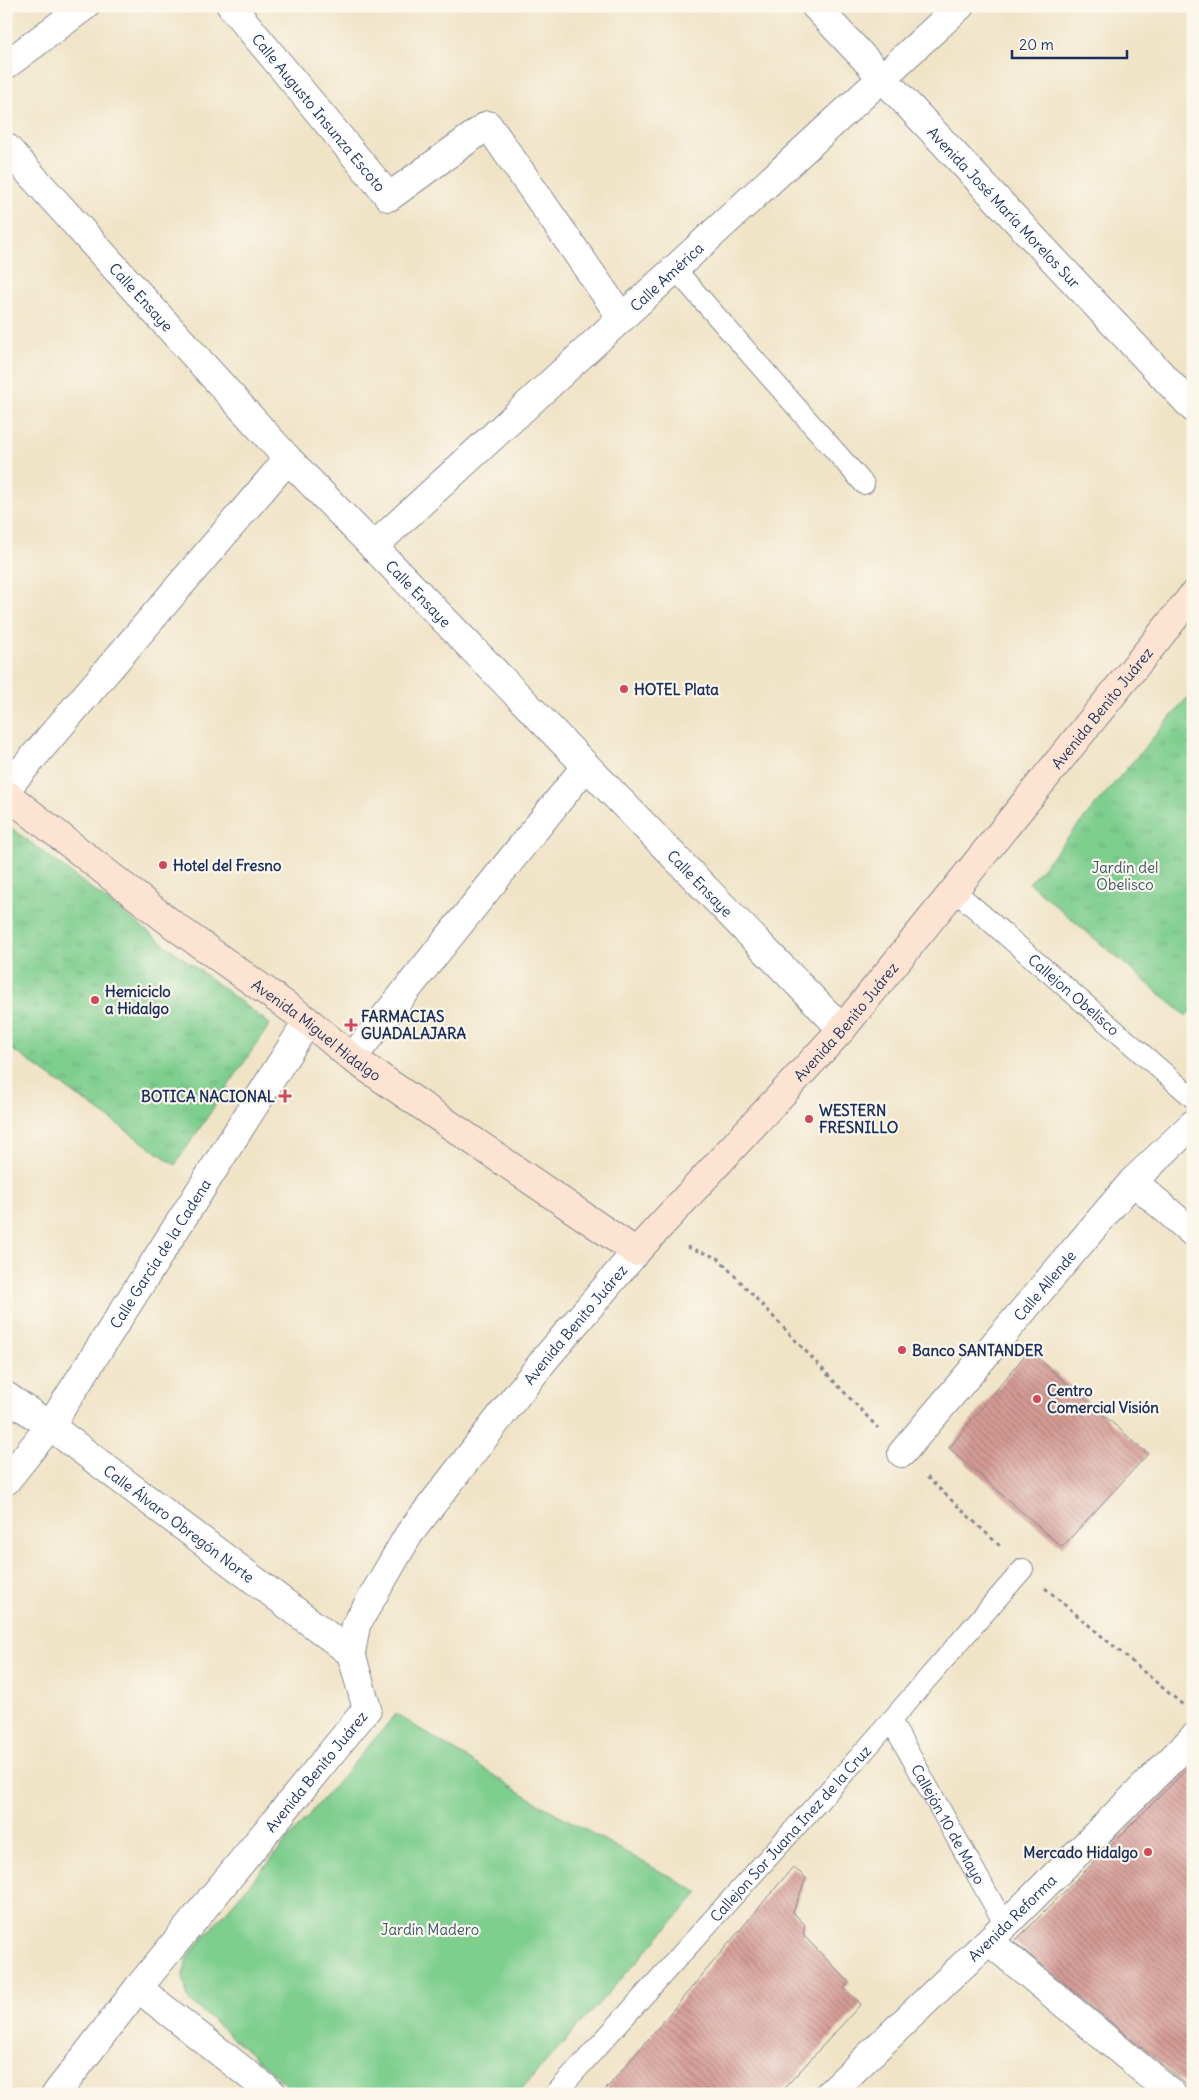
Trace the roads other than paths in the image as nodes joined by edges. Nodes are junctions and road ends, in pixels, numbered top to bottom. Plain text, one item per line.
1 (85, 6) edge
2 (231, 6) edge
3 (815, 6) edge
4 (960, 6) edge
5 (6, 65) edge
6 (883, 78) junction
7 (6, 147) edge
8 (675, 269) junction
9 (622, 318) junction
10 (1193, 408) edge
11 (288, 459) junction
12 (864, 484) dead end
13 (373, 547) junction
14 (1193, 595) edge
15 (586, 766) junction
16 (6, 789) edge
17 (6, 794) edge
18 (954, 890) junction
19 (308, 1021) junction
20 (842, 1029) junction
21 (352, 1058) junction
22 (1193, 1098) edge
23 (1193, 1124) edge
24 (1133, 1181) junction
25 (1193, 1233) edge
26 (636, 1252) junction
27 (6, 1396) edge
28 (50, 1426) junction
29 (902, 1453) dead end
30 (6, 1482) edge
31 (1023, 1569) dead end
32 (351, 1653) junction
33 (891, 1721) junction
34 (1193, 1738) edge
35 (997, 1933) junction
36 (138, 1988) junction
37 (56, 2094) edge
38 (273, 2094) edge
39 (555, 2094) edge
40 (829, 2094) edge
41 (1172, 2094) edge

1 - 5 street
2 - 9 street, Calle Augusto Insunza Escoto
3 - 6 street, Avenida José María Morelos Sur
4 - 6 street, Calle América
6 - 8 street, Calle América
6 - 10 street, Avenida José María Morelos Sur
7 - 11 street, Calle Ensaye
8 - 9 street, Calle América
8 - 12 lane
9 - 13 street, Calle América
11 - 13 street, Calle Ensaye
11 - 16 street
13 - 15 street, Calle Ensaye
14 - 18 main road, Avenida Benito Juárez
15 - 20 street, Calle Ensaye
15 - 21 street
17 - 19 main road, Avenida Miguel Hidalgo
18 - 20 main road, Avenida Benito Juárez
18 - 22 lane, Callejon Obelisco
19 - 21 main road, Avenida Miguel Hidalgo
19 - 28 street, Calle García de la Cadena
20 - 26 main road, Avenida Benito Juárez
21 - 26 main road, Avenida Miguel Hidalgo
23 - 24 street, Calle Allende
24 - 25 street
24 - 29 street, Calle Allende
26 - 32 street, Avenida Benito Juárez
27 - 28 street, Calle Álvaro Obregón Norte
28 - 30 street, Calle García de la Cadena
28 - 32 street, Calle Álvaro Obregón Norte
31 - 33 lane, Callejon Sor Juana Inez de la Cruz
32 - 36 street, Avenida Benito Juárez
33 - 35 lane, Callejón 10 de Mayo
33 - 39 lane, Callejon Sor Juana Inez de la Cruz
34 - 35 street, Avenida Reforma
35 - 40 street, Avenida Reforma
35 - 41 street
36 - 37 street, Avenida Benito Juárez
36 - 38 street

